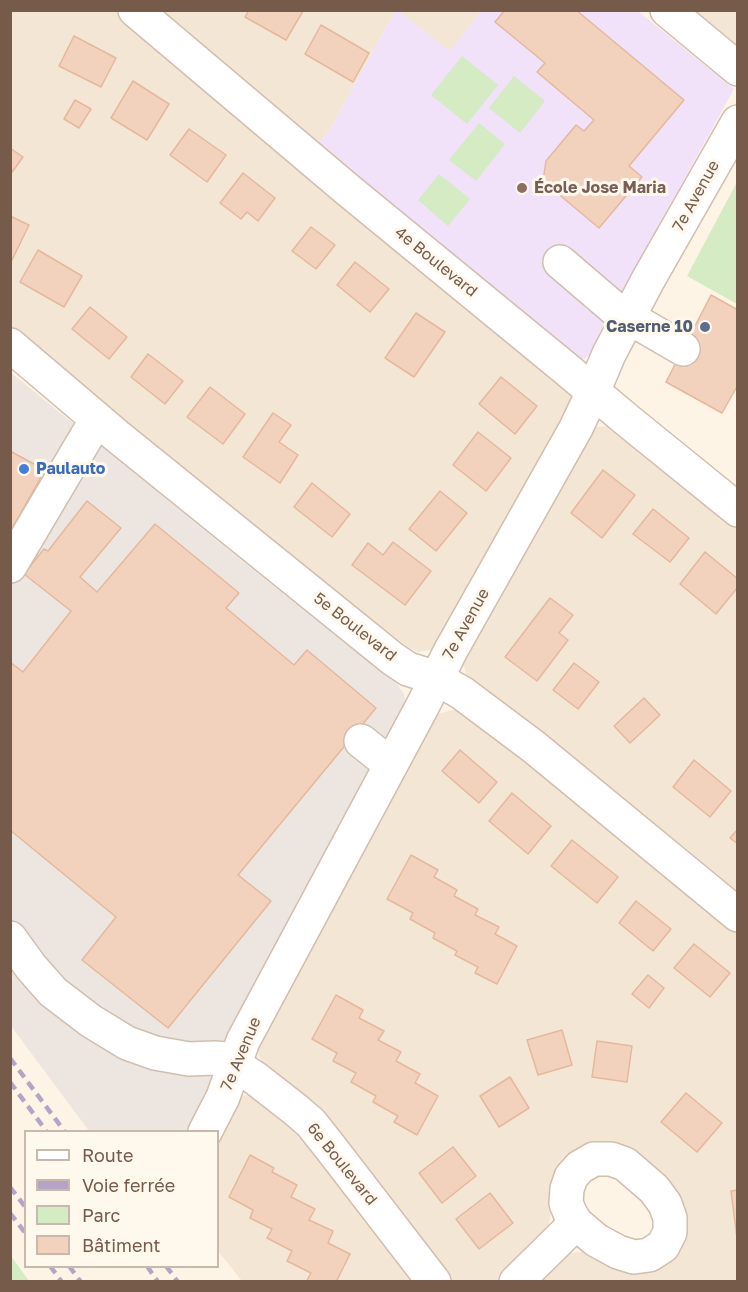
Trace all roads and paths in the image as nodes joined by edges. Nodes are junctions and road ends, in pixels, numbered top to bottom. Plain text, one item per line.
1 (135, 10) edge
2 (667, 10) edge
3 (738, 69) edge
4 (738, 122) edge
5 (726, 163) edge
6 (560, 262) dead end
7 (628, 318) junction
8 (10, 345) edge
9 (683, 349) dead end
10 (593, 392) junction
11 (97, 419) junction
12 (734, 502) edge
13 (10, 566) edge
14 (436, 678) junction
15 (361, 741) dead end
16 (391, 765) junction
17 (738, 915) edge
18 (10, 938) edge
19 (234, 1064) junction
20 (206, 1130) edge
21 (576, 1223) dead end
22 (434, 1281) edge
23 (516, 1281) edge

1 - 10 street, 4e Boulevard
2 - 3 street
4 - 5 street, 7e Avenue
5 - 7 street, 7e Avenue
6 - 7 street
7 - 9 street
7 - 10 street, 7e Avenue
8 - 11 street, 5e Boulevard
10 - 12 street, 4e Boulevard
10 - 14 street, 7e Avenue
11 - 13 street
11 - 14 street, 5e Boulevard
14 - 16 street, 7e Avenue
14 - 17 street, 5e Boulevard
15 - 16 street
16 - 19 street, 7e Avenue
18 - 19 street
19 - 20 street, 7e Avenue
19 - 22 street, 6e Boulevard
21 - 23 street

